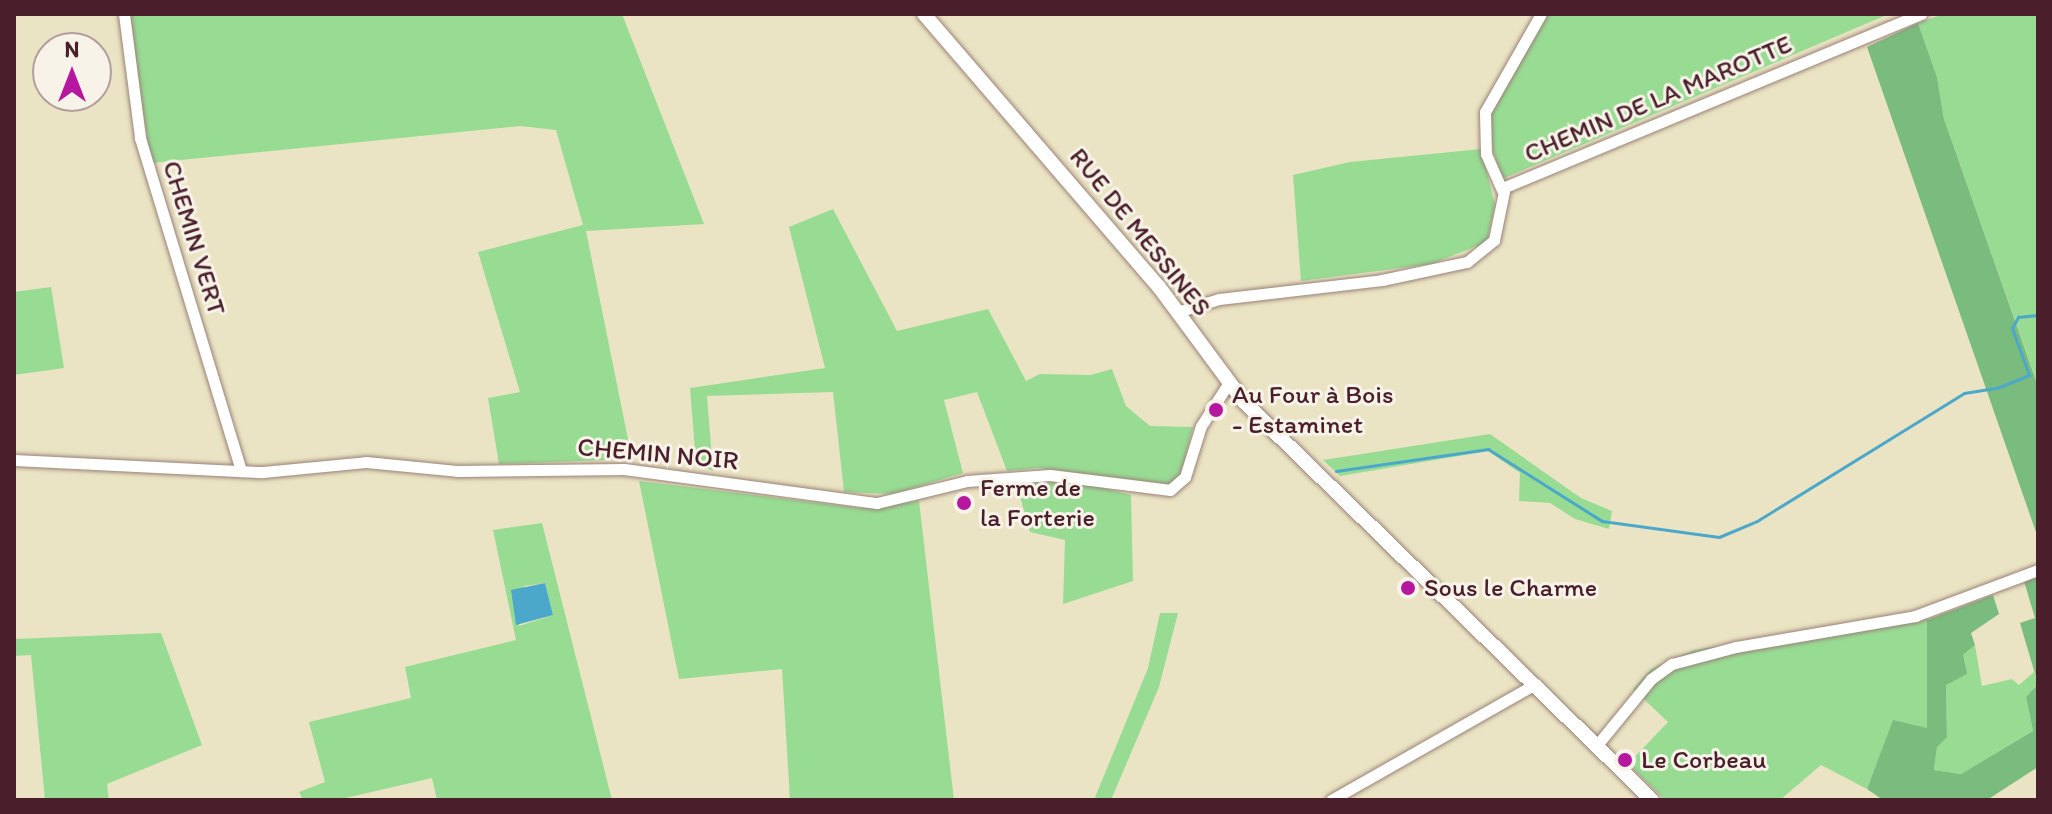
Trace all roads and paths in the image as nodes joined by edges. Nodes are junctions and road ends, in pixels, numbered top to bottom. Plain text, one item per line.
1 (124, 14) edge
2 (924, 14) edge
3 (1541, 14) edge
4 (1921, 14) edge
5 (1502, 190) junction
6 (1177, 312) junction
7 (1228, 384) junction
8 (14, 460) edge
9 (241, 471) junction
10 (2038, 570) edge
11 (1535, 684) junction
12 (1597, 745) junction
13 (1331, 800) edge
14 (1652, 800) edge

1 - 9 street, CHEMIN VERT
2 - 6 main road, RUE DE MESSINES
3 - 5 street, CHEMIN DE LA MAROTTE
4 - 5 street, CHEMIN DE LA MAROTTE
5 - 6 street, CHEMIN DE LA MAROTTE
6 - 7 main road, RUE DE MESSINES
7 - 9 street, CHEMIN NOIR
7 - 11 main road, RUE DE MESSINES
8 - 9 street, CHEMIN NOIR
10 - 12 street
11 - 12 main road, RUE DE MESSINES
11 - 13 street
12 - 14 main road, RUE DE MESSINES

